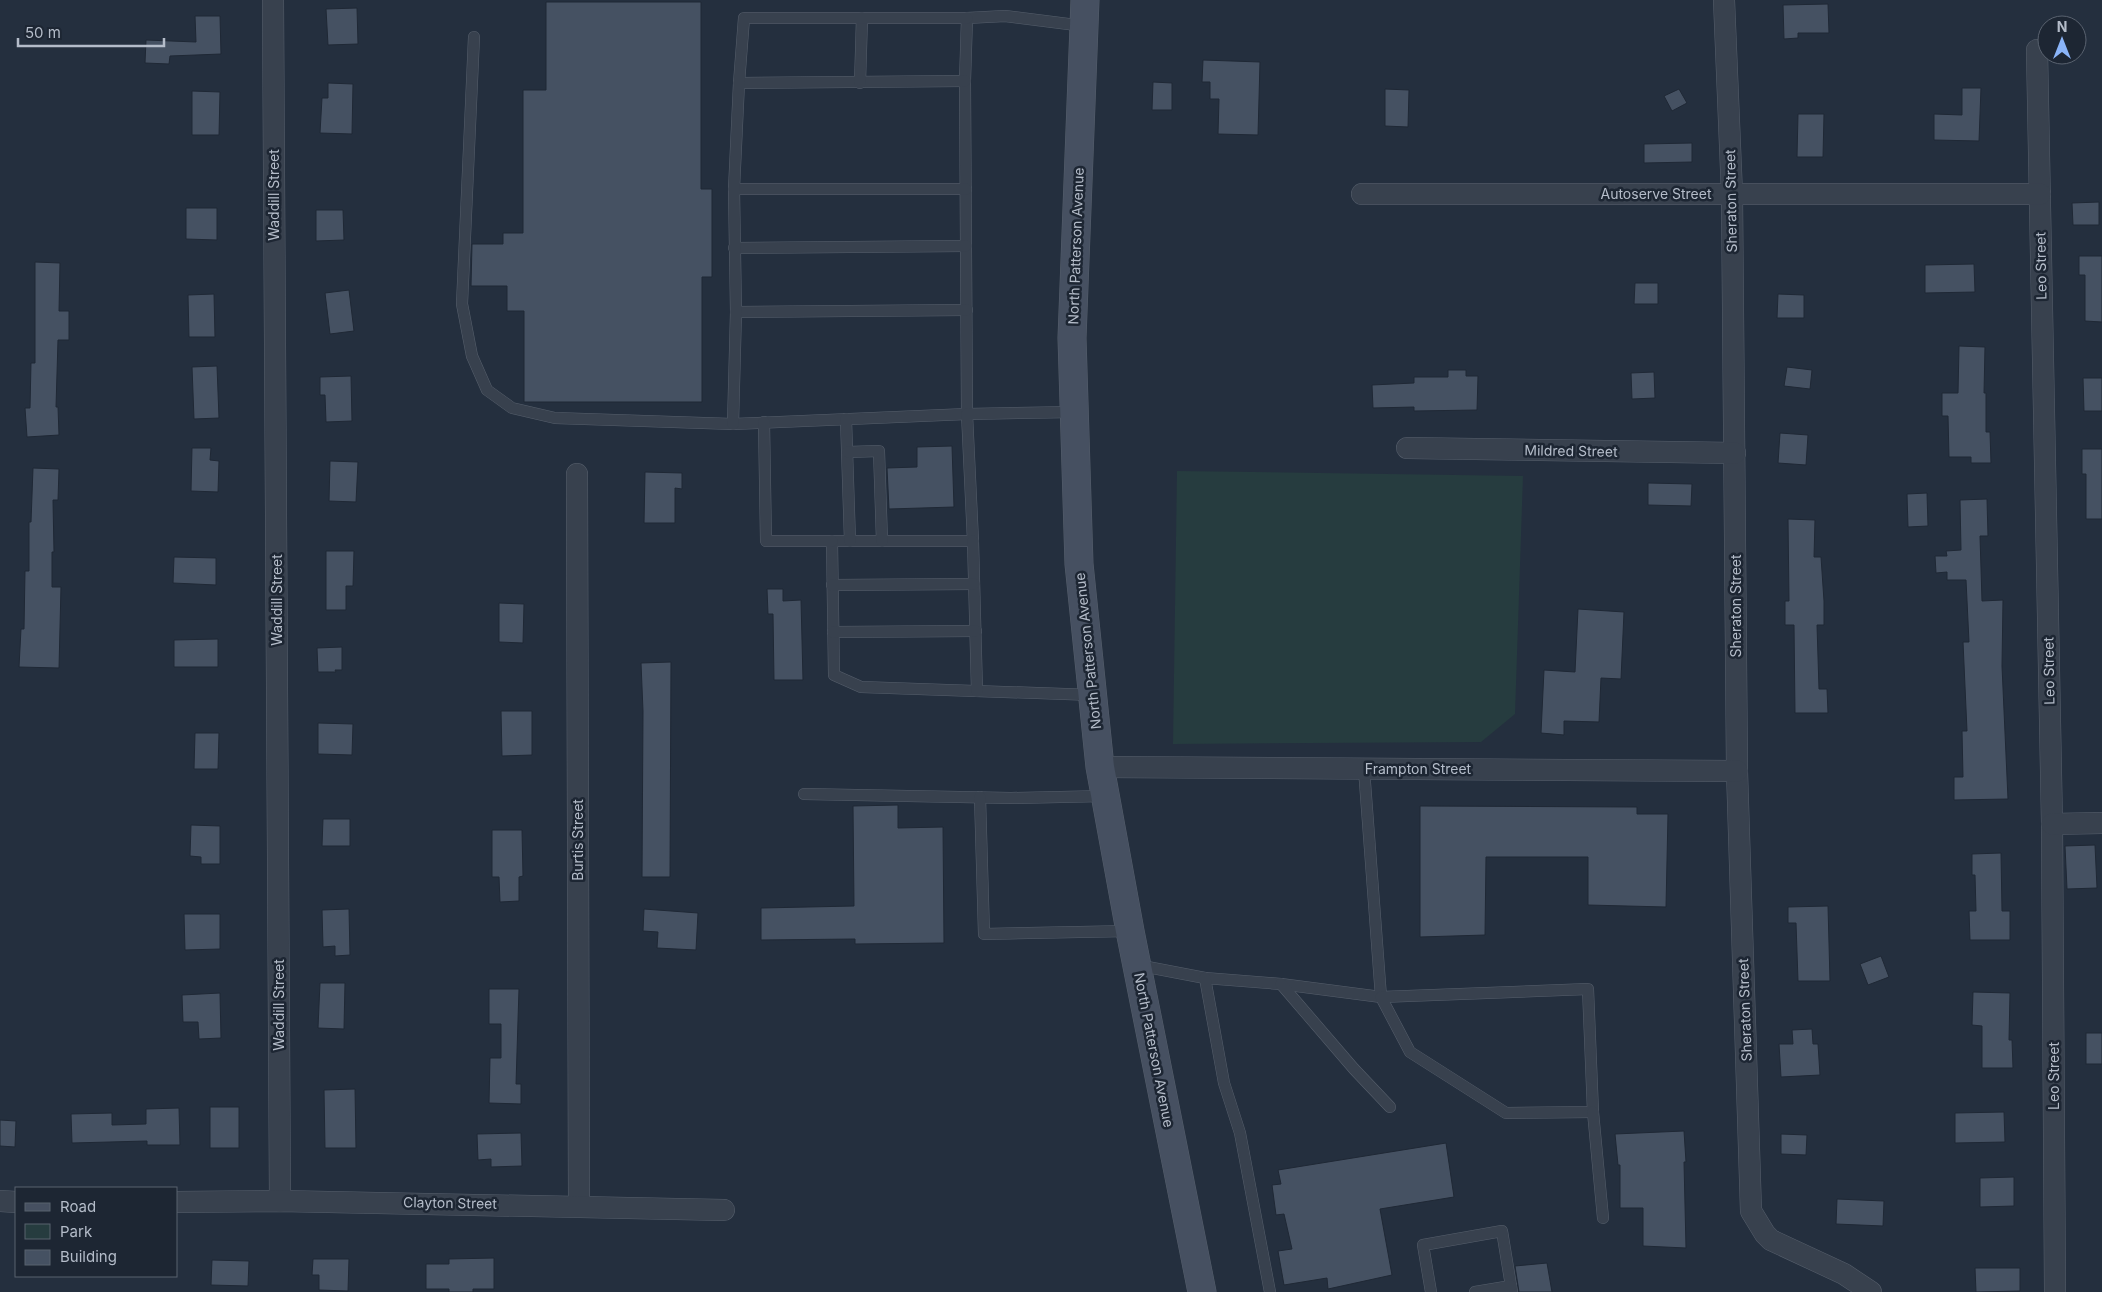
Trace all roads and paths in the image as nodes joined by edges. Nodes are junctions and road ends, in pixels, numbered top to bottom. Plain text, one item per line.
1 (273, 0) edge
2 (1724, 0) edge
3 (1084, 13) edge
4 (862, 18) junction
5 (968, 18) junction
6 (474, 37) dead end
7 (2037, 65) edge
8 (965, 81) junction
9 (739, 83) junction
10 (860, 83) junction
11 (734, 189) junction
12 (966, 189) junction
13 (1362, 194) dead end
14 (1732, 194) junction
15 (2040, 194) junction
16 (966, 246) junction
17 (734, 248) junction
18 (967, 310) junction
19 (736, 312) junction
20 (1075, 412) junction
21 (967, 414) junction
22 (846, 419) junction
23 (764, 422) junction
24 (733, 424) junction
25 (1408, 448) dead end
26 (848, 452) junction
27 (1735, 453) junction
28 (577, 474) dead end
29 (832, 541) junction
30 (850, 541) junction
31 (882, 541) junction
32 (973, 541) junction
33 (974, 584) junction
34 (832, 585) junction
35 (976, 631) junction
36 (833, 632) junction
37 (978, 691) junction
38 (1092, 695) junction
39 (1100, 767) junction
40 (1364, 769) junction
41 (1737, 771) junction
42 (804, 794) dead end
43 (1105, 796) junction
44 (980, 797) junction
45 (2102, 823) edge
46 (2052, 824) junction
47 (1130, 931) junction
48 (1137, 965) junction
49 (1206, 978) junction
50 (1281, 984) junction
51 (1382, 997) junction
52 (1390, 1107) dead end
53 (1593, 1112) junction
54 (0, 1201) edge
55 (280, 1201) junction
56 (15, 1202) edge
57 (178, 1202) edge
58 (580, 1206) junction
59 (724, 1210) dead end
60 (1603, 1218) dead end
61 (1511, 1289) edge
62 (1202, 1292) edge
63 (1270, 1292) edge
64 (1431, 1292) edge
65 (1475, 1292) edge
66 (1871, 1292) edge
67 (2056, 1292) edge

1 - 55 street, Waddill Street
2 - 14 street, Sheraton Street
3 - 5 lane
3 - 20 main road, North Patterson Avenue
4 - 5 lane
4 - 9 lane
4 - 10 lane
5 - 8 lane
6 - 24 lane
7 - 15 street, Leo Street
8 - 10 lane
8 - 12 lane
9 - 10 lane
9 - 11 lane
11 - 12 lane
11 - 17 lane
12 - 16 lane
13 - 14 street, Autoserve Street
14 - 15 street, Autoserve Street
14 - 27 street, Sheraton Street
15 - 46 street, Leo Street
16 - 17 lane
16 - 18 lane
17 - 19 lane
18 - 19 lane
18 - 21 lane
19 - 24 lane
20 - 21 lane
20 - 38 main road, North Patterson Avenue
21 - 22 lane
21 - 32 lane
22 - 23 lane
22 - 26 lane
23 - 24 lane
23 - 29 lane
25 - 27 street, Mildred Street
26 - 30 lane
26 - 31 lane
27 - 41 street, Sheraton Street
28 - 58 street, Burtis Street
29 - 30 lane
29 - 34 lane
30 - 31 lane
31 - 32 lane
32 - 33 lane
33 - 34 lane
33 - 35 lane
34 - 36 lane
35 - 36 lane
35 - 37 lane
36 - 37 lane
37 - 38 lane
38 - 39 main road, North Patterson Avenue
39 - 40 street, Frampton Street
39 - 43 main road, North Patterson Avenue
40 - 41 street, Frampton Street
40 - 51 lane
41 - 66 street, Sheraton Street
42 - 44 lane
43 - 44 lane
43 - 47 main road, North Patterson Avenue
44 - 47 lane
45 - 46 street
46 - 67 street, Leo Street
47 - 48 main road, North Patterson Avenue
48 - 49 lane
48 - 62 main road, North Patterson Avenue
49 - 50 lane
49 - 63 lane
50 - 51 lane
50 - 52 lane
51 - 53 lane
51 - 53 lane
53 - 60 lane
54 - 56 street
55 - 57 street, Clayton Street
55 - 58 street, Clayton Street
58 - 59 street, Clayton Street
61 - 64 lane
61 - 65 lane

